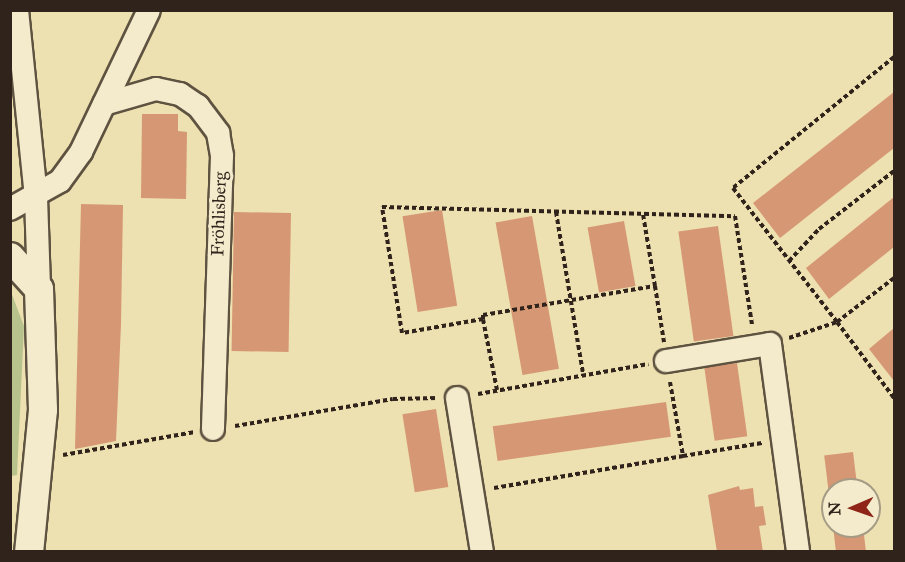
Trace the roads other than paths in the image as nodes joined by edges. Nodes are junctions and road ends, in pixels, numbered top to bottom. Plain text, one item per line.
1 (17, 10) edge
2 (149, 10) edge
3 (104, 104) junction
4 (36, 197) junction
5 (10, 209) edge
6 (10, 257) edge
7 (39, 289) junction
8 (666, 361) road end
9 (457, 398) road end
10 (213, 429) dead end
11 (29, 552) edge
12 (482, 552) edge
13 (798, 552) edge

1 - 4 street
2 - 3 street
3 - 4 street
3 - 10 street, Fröhlisberg
4 - 5 street
4 - 7 street
6 - 7 street
7 - 11 street
8 - 13 street
9 - 12 street

